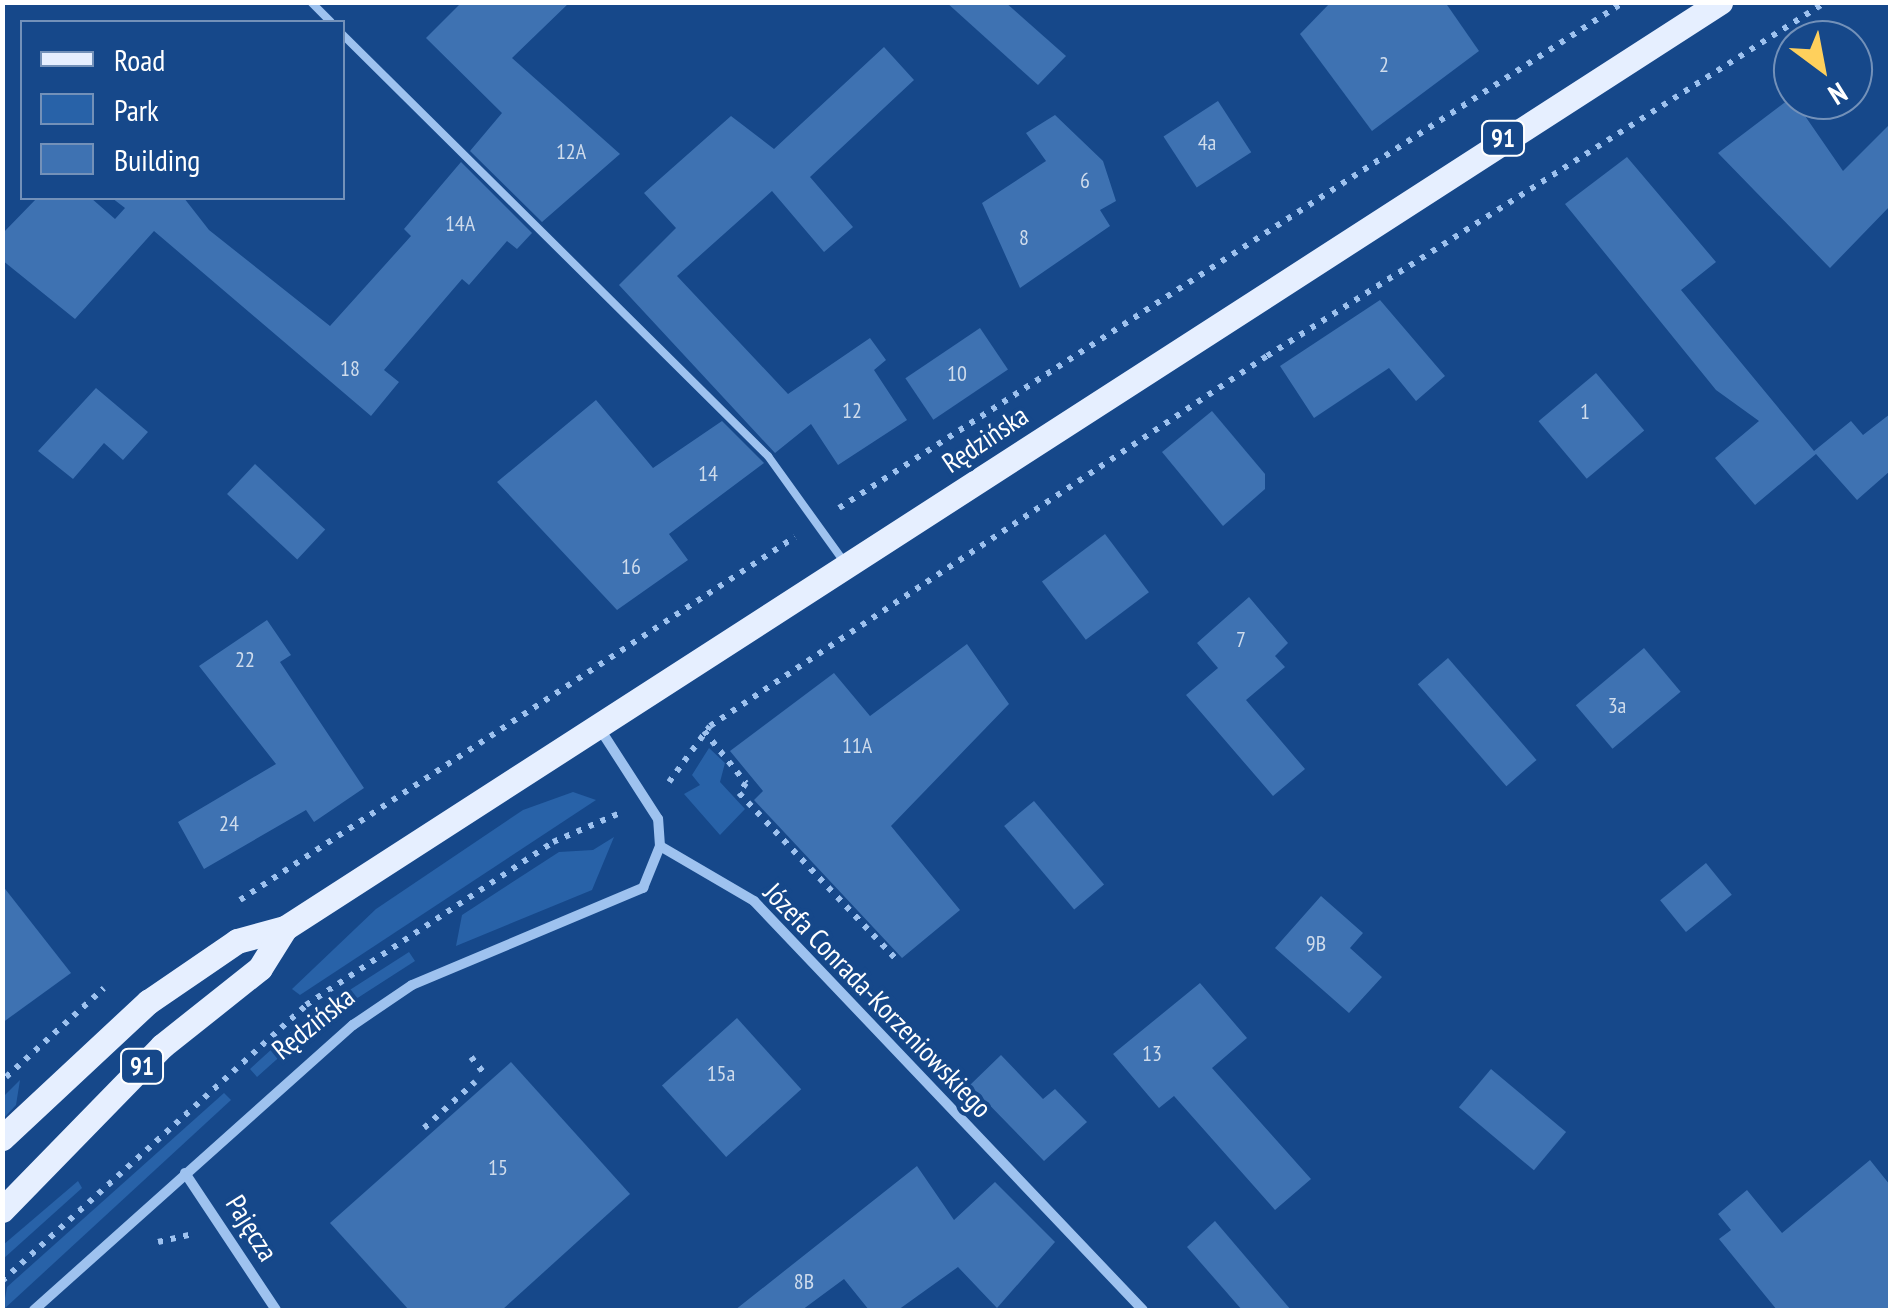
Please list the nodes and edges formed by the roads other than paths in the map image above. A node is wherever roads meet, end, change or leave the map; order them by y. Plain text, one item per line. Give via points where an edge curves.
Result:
1 (311, 2) edge
2 (1720, 2) edge
3 (329, 20) edge
4 (345, 37) edge
5 (848, 566) junction
6 (596, 724) junction
7 (660, 846) junction
8 (285, 928) junction
9 (2, 1138) edge
10 (185, 1173) junction
11 (2, 1210) edge
12 (34, 1310) edge
13 (276, 1310) edge
14 (1143, 1310) edge

1 - 3 lane
2 - 5 main road, Rędzińska / 91 via 1287,274
4 - 5 lane via 768,456
5 - 6 main road, Rędzińska / 91
6 - 7 street via 658,820
6 - 8 main road, Rędzińska / 91
7 - 10 street, Rędzińska via 643,888 620,903 412,985 352,1026
7 - 14 street, Józefa Conrada-Korzeniowskiego via 754,900
8 - 9 main road, Rędzińska / 91 via 237,941 148,1002
8 - 11 main road, Rędzińska / 91 via 260,968 162,1046
10 - 12 street, Rędzińska
10 - 13 street, Pajęcza

